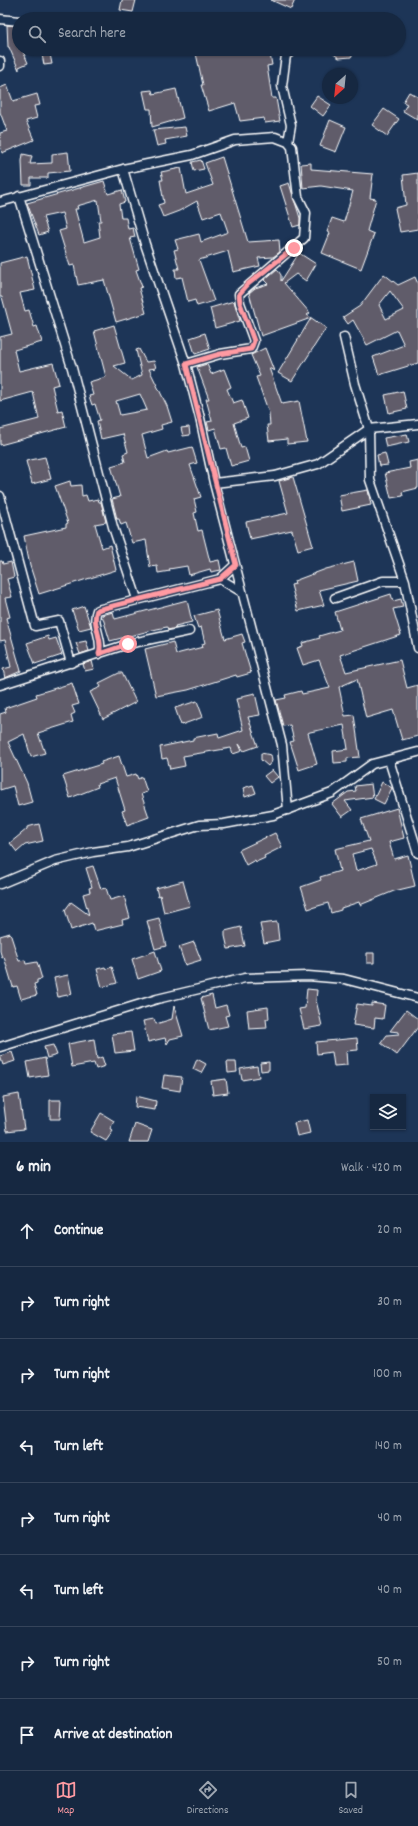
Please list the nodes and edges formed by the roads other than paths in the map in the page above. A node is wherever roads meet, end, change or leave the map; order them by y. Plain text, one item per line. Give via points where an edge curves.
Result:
1 (0, 19) edge
2 (12, 20) edge
3 (286, 56) edge
4 (0, 61) edge
5 (0, 66) edge
6 (291, 125) junction
7 (275, 137) junction
8 (288, 142) junction
9 (123, 169) junction
10 (19, 196) junction
11 (0, 202) edge
12 (344, 337) dead end
13 (186, 364) junction
14 (418, 424) edge
15 (369, 429) junction
16 (214, 483) junction
17 (0, 496) edge
18 (236, 565) junction
19 (220, 579) junction
20 (405, 581) junction
21 (242, 592) junction
22 (335, 598) dead end
23 (137, 599) junction
24 (189, 631) dead end
25 (418, 648) edge
26 (99, 654) junction
27 (71, 663) junction
28 (0, 685) edge
29 (418, 752) edge
30 (389, 760) junction
31 (288, 810) junction
32 (418, 853) edge
33 (0, 884) edge
34 (418, 998) edge
35 (0, 1047) edge

1 - 2 street
3 - 6 street via 282,86
4 - 5 street
6 - 7 street
6 - 8 street
7 - 8 street
7 - 9 street via 235,140 192,155
8 - 13 street via 292,147 298,197 306,213 304,238 239,294 254,341 251,349 220,354
9 - 10 street
9 - 13 street
10 - 11 street
10 - 23 street via 70,361 113,527
12 - 15 street
13 - 16 street
14 - 15 street
15 - 16 street via 318,464 275,476
15 - 20 street via 370,480
16 - 18 street
17 - 27 street via 35,626 59,621
18 - 19 street
18 - 21 street
19 - 21 street
19 - 23 street
20 - 22 street via 384,581
20 - 25 street
21 - 31 street via 282,745
23 - 26 street via 97,610 94,617 102,646
24 - 26 street via 128,644
26 - 27 street
27 - 28 street
29 - 30 street
30 - 31 street via 372,764 332,793
30 - 32 street
31 - 33 street via 224,824 199,825 128,847 55,861
34 - 35 street via 344,979 308,976 246,978 156,999

